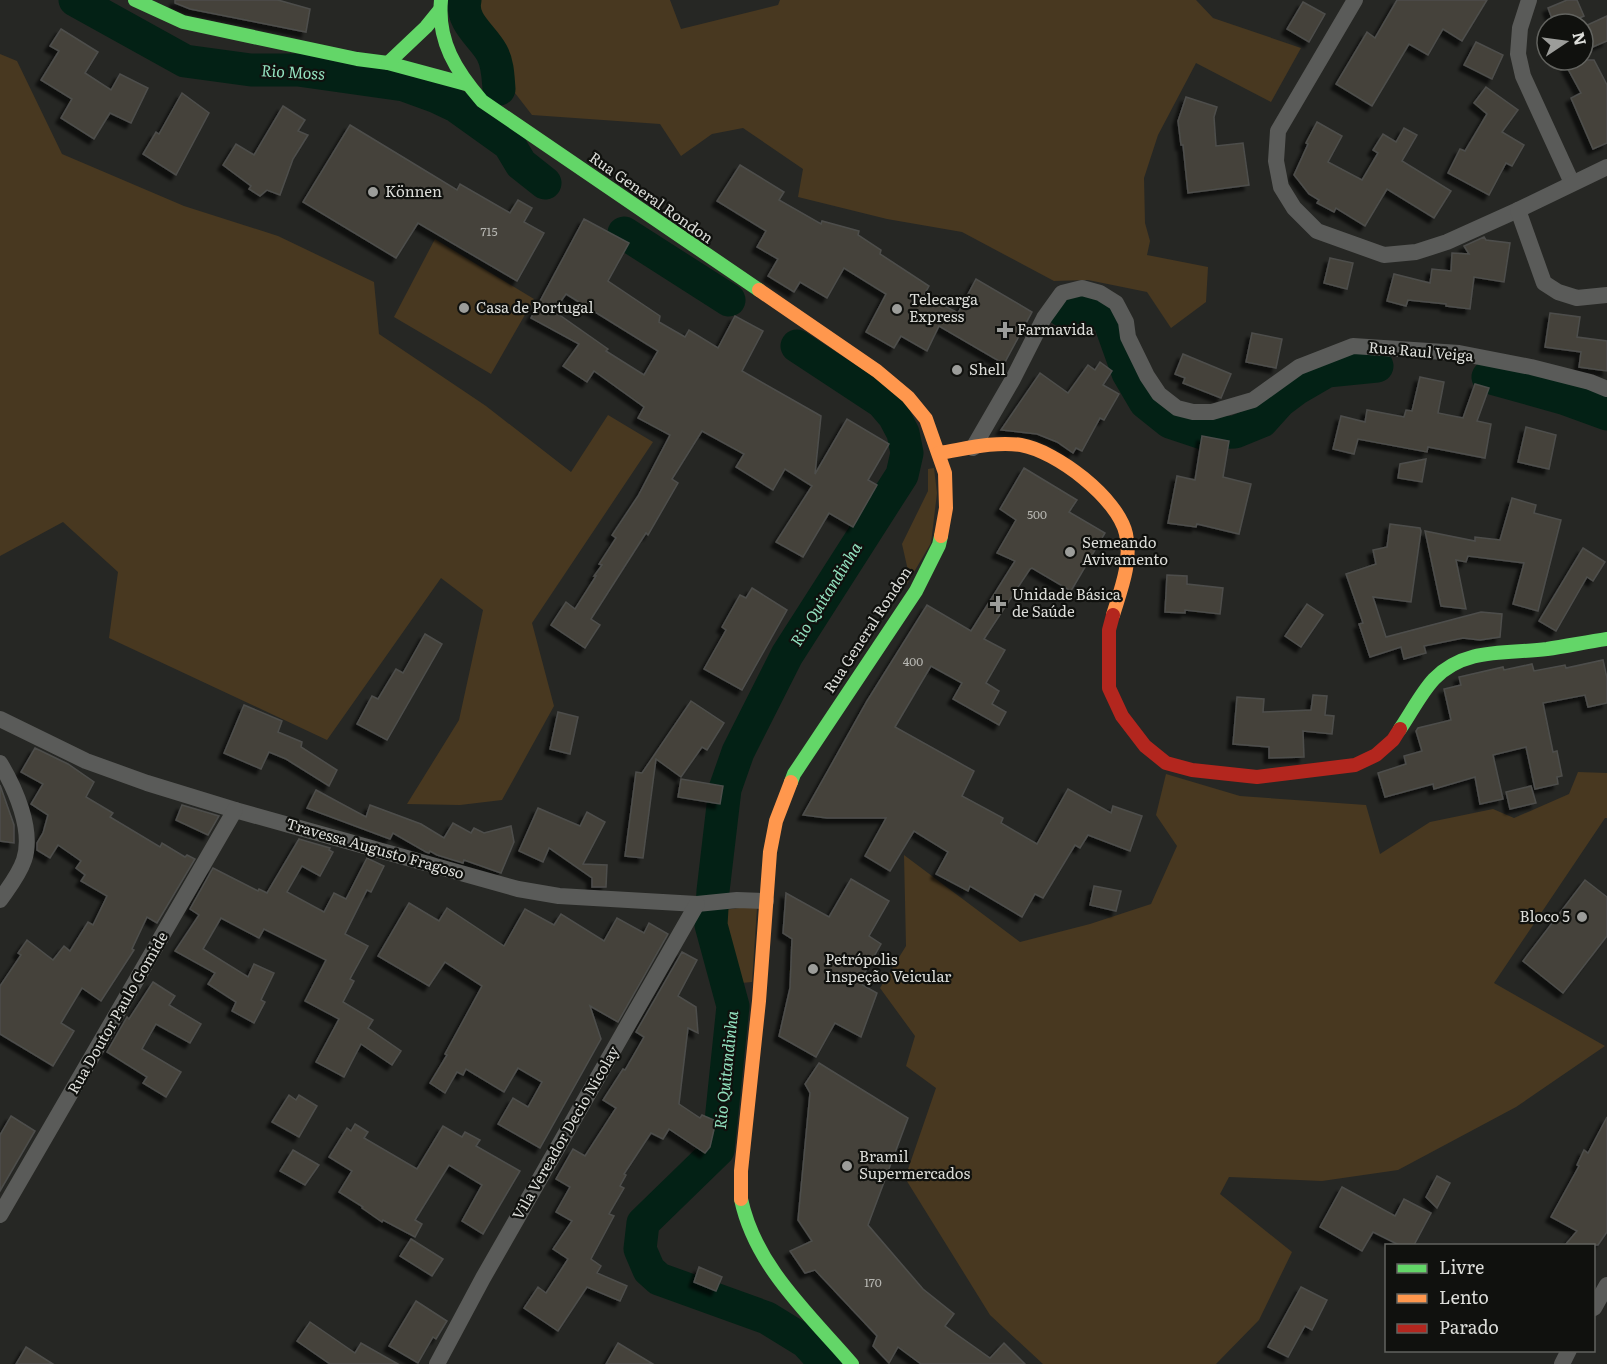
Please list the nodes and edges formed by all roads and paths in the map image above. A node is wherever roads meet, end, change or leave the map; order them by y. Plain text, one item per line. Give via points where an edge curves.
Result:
1 (135, 0) edge
2 (1355, 0) edge
3 (1529, 0) edge
4 (440, 6) edge
5 (388, 63) junction
6 (466, 84) junction
7 (1607, 167) edge
8 (1572, 183) junction
9 (1518, 210) junction
10 (1607, 295) edge
11 (1607, 389) edge
12 (973, 448) junction
13 (939, 453) junction
14 (1607, 639) edge
15 (0, 719) edge
16 (0, 763) edge
17 (235, 810) junction
18 (0, 900) edge
19 (766, 901) junction
20 (697, 904) junction
21 (0, 1215) edge
22 (1607, 1285) edge
23 (1595, 1305) edge
24 (437, 1364) edge
25 (852, 1364) edge

1 - 5 main road via 183,22
2 - 9 street via 1278,131 1276,161 1281,187 1294,208 1317,231 1384,255 1416,252 1447,242
3 - 8 street via 1520,28 1518,54 1523,76
4 - 5 main road via 426,27
4 - 6 main road, Rua General Rondon via 451,63
5 - 6 main road
6 - 13 main road, Rua General Rondon via 482,101 877,371 926,418
7 - 8 street
8 - 9 street
9 - 10 street via 1544,283 1577,298
11 - 12 street, Rua Raul Veiga via 1531,367 1459,354 1353,346 1299,367 1253,400 1212,412 1193,412 1177,408 1159,394 1128,337 1126,322 1116,303 1082,288 1062,293 1044,318
12 - 13 main road
12 - 14 main road via 1022,445 1049,454 1106,500 1119,518 1126,533 1128,554 1109,630 1109,688 1122,716 1145,746 1166,763 1257,777 1355,765 1376,755 1393,740 1433,680 1448,667 1470,656
13 - 19 main road, Rua General Rondon via 945,473 946,508 939,544 916,591 794,774 776,821
15 - 17 street, Travessa Augusto Fragoso via 86,761
16 - 18 street via 22,811 26,833 25,857
17 - 20 street, Travessa Augusto Fragoso via 518,889 559,896
17 - 21 street, Rua Doutor Paulo Gomide
19 - 20 street, Travessa Augusto Fragoso
19 - 25 main road, Rua General Rondon via 741,1200 755,1244 772,1272
20 - 24 street, Vila Vereador Decio Nicolay
22 - 23 street

